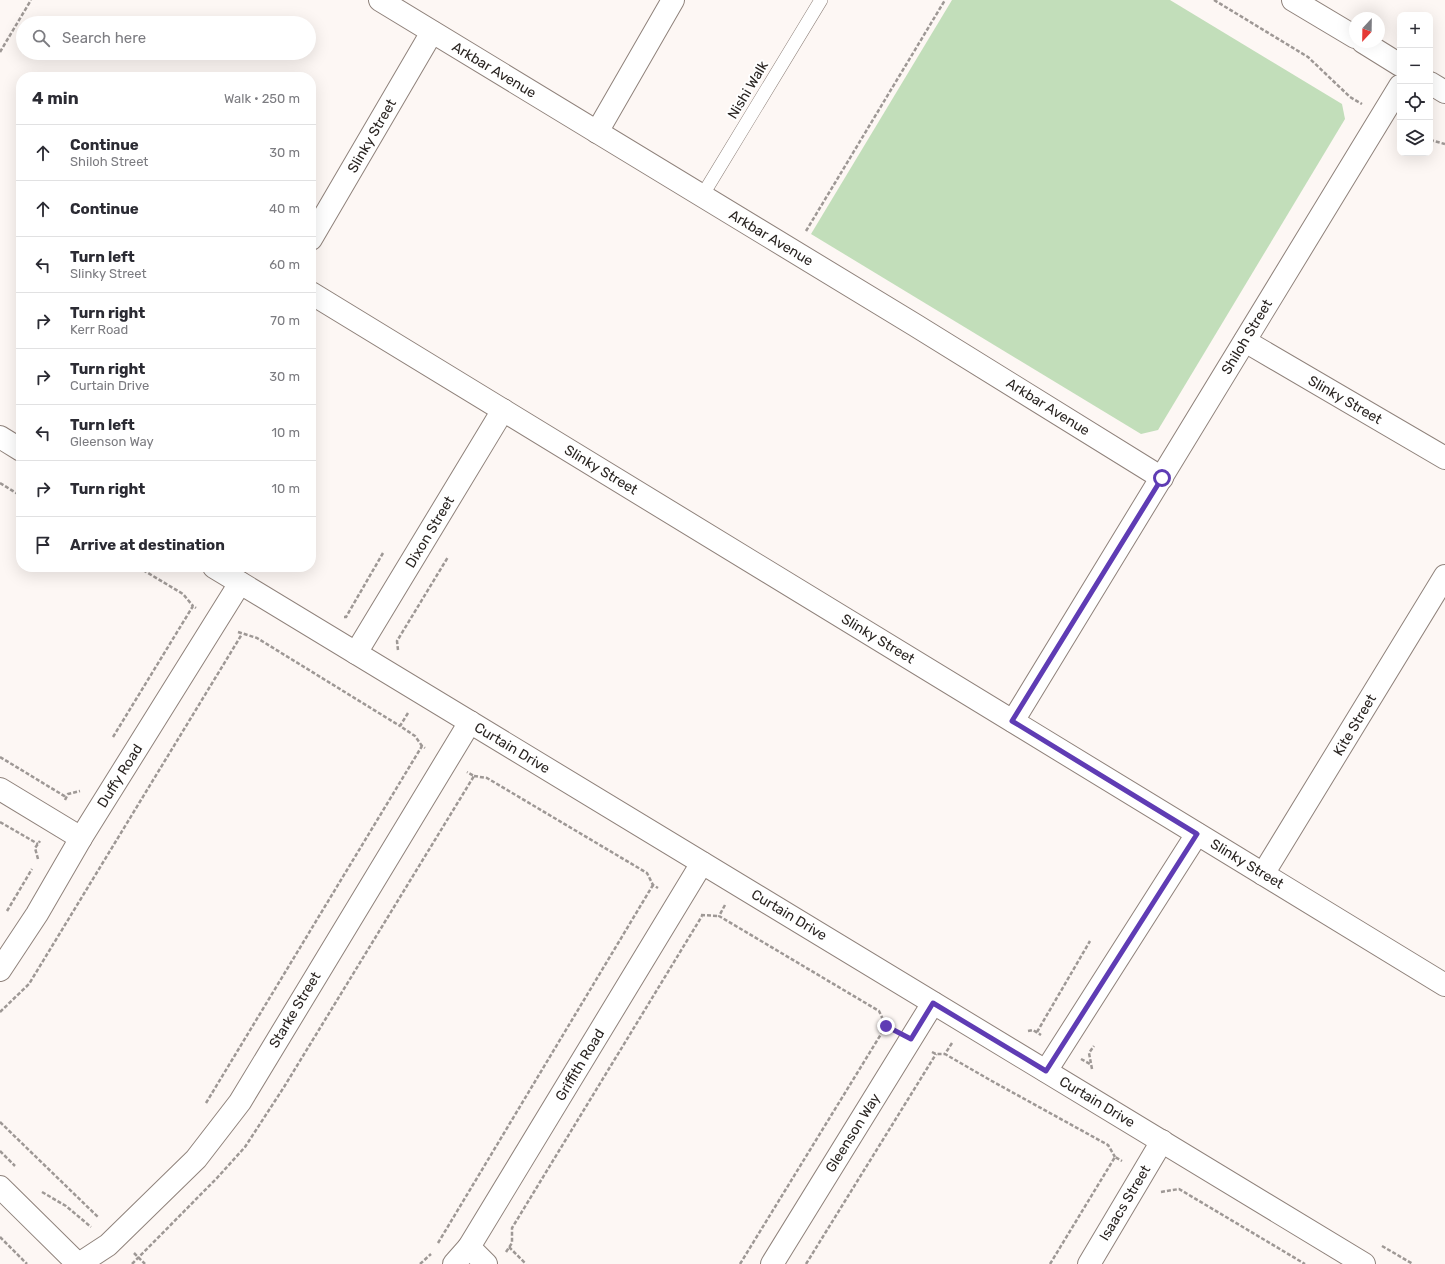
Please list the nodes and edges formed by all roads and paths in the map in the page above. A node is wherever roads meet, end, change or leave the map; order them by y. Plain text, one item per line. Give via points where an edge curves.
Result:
1 (31, 0) edge
2 (380, 0) edge
3 (821, 0) edge
4 (945, 0) edge
5 (1214, 0) edge
6 (1293, 0) edge
7 (673, 2) edge
8 (21, 16) edge
9 (16, 25) edge
10 (432, 32) junction
11 (1349, 34) edge
12 (1372, 48) edge
13 (0, 52) edge
14 (1397, 63) edge
15 (1432, 84) edge
16 (1397, 91) edge
17 (1445, 92) edge
18 (1382, 116) junction
19 (597, 132) junction
20 (1433, 141) edge
21 (1445, 144) edge
22 (702, 196) junction
23 (316, 231) edge
24 (794, 251) junction
25 (316, 296) edge
26 (1245, 341) junction
27 (503, 410) junction
28 (0, 437) edge
29 (16, 447) edge
30 (1445, 458) edge
31 (1162, 478) junction
32 (0, 483) edge
33 (16, 493) edge
34 (383, 553) dead end
35 (448, 557) dead end
36 (146, 572) edge
37 (222, 572) edge
38 (1445, 576) edge
39 (240, 583) junction
40 (193, 606) dead end
41 (340, 617) dead end
42 (356, 653) junction
43 (399, 654) dead end
44 (420, 692) junction
45 (1012, 721) junction
46 (470, 722) junction
47 (400, 726) junction
48 (422, 746) dead end
49 (0, 757) edge
50 (474, 776) dead end
51 (0, 789) edge
52 (66, 797) dead end
53 (0, 822) edge
54 (1197, 834) junction
55 (81, 838) junction
56 (38, 844) dead end
57 (702, 863) junction
58 (1263, 874) junction
59 (738, 884) junction
60 (653, 885) junction
61 (679, 902) junction
62 (702, 916) junction
63 (719, 916) junction
64 (1090, 941) dead end
65 (0, 970) edge
66 (1445, 985) edge
67 (933, 1003) junction
68 (0, 1012) edge
69 (886, 1026) junction
70 (1037, 1032) dead end
71 (911, 1039) junction
72 (1097, 1040) dead end
73 (936, 1054) junction
74 (945, 1054) dead end
75 (1046, 1071) junction
76 (1093, 1073) dead end
77 (990, 1080) dead end
78 (0, 1122) edge
79 (1162, 1141) junction
80 (0, 1151) edge
81 (1115, 1156) dead end
82 (16, 1167) dead end
83 (0, 1187) edge
84 (37, 1187) dead end
85 (1158, 1198) dead end
86 (0, 1237) edge
87 (113, 1241) junction
88 (1382, 1246) dead end
89 (435, 1247) dead end
90 (469, 1247) junction
91 (509, 1247) junction
92 (431, 1253) dead end
93 (506, 1253) dead end
94 (27, 1264) edge
95 (78, 1264) edge
96 (145, 1264) edge
97 (420, 1264) edge
98 (454, 1264) edge
99 (486, 1264) edge
100 (526, 1264) edge
101 (740, 1264) edge
102 (772, 1264) edge
103 (806, 1264) edge
104 (1088, 1264) edge
105 (1305, 1264) edge
106 (1364, 1264) edge
107 (1413, 1264) edge

1 - 8 path
2 - 10 street, Arkbar Avenue
3 - 22 lane, Nishi Walk
4 - 24 path
5 - 18 path via 1308,57 1350,97
6 - 11 street
7 - 19 street
9 - 13 path
10 - 19 street, Arkbar Avenue
10 - 23 street, Slinky Street
12 - 14 street
15 - 17 street
16 - 18 street, Shiloh Street
18 - 26 street, Shiloh Street
19 - 22 street, Arkbar Avenue
20 - 21 path
22 - 24 street, Arkbar Avenue
24 - 31 street, Arkbar Avenue
25 - 27 street, Slinky Street
26 - 30 street, Slinky Street
26 - 31 street, Shiloh Street
27 - 42 street, Dixon Street
27 - 45 street, Slinky Street
28 - 29 street
31 - 45 street, Shiloh Street
32 - 33 path
34 - 41 path via 346,617
35 - 43 path via 397,641
36 - 40 path via 183,594
37 - 39 street, Curtain Drive
38 - 58 street, Kite Street
39 - 42 street, Curtain Drive
39 - 55 street, Duffy Road
42 - 44 street, Curtain Drive
44 - 46 street, Curtain Drive
44 - 47 path
45 - 54 street, Slinky Street
46 - 57 street, Curtain Drive
46 - 87 street, Starke Street via 240,1102 196,1159
47 - 48 path via 416,736
47 - 68 path via 257,638 242,634 29,984
49 - 52 path
50 - 60 path via 487,778 647,873
51 - 55 street
53 - 56 path
54 - 58 street, Slinky Street
54 - 75 street
55 - 65 street, Duffy Road via 37,914
57 - 59 street, Curtain Drive
57 - 61 street, Griffith Road
58 - 66 street, Slinky Street
59 - 63 path
59 - 67 street, Curtain Drive
60 - 61 path
60 - 89 path
61 - 62 path
61 - 90 street, Griffith Road
62 - 63 path
62 - 91 path via 512,1228 512,1243
63 - 69 path via 879,1011
64 - 70 path
67 - 71 street, Gleenson Way
67 - 75 street, Curtain Drive
69 - 71 path
69 - 101 path
71 - 73 path
71 - 102 street, Gleenson Way
72 - 76 path via 1089,1053
73 - 74 path
73 - 103 path
75 - 79 street, Curtain Drive
77 - 81 path via 1108,1145
78 - 87 path
79 - 104 street, Isaacs Street
79 - 106 street, Curtain Drive
80 - 82 path
83 - 95 street
84 - 87 path
85 - 105 path via 1162,1191 1179,1189
86 - 94 path
87 - 95 street, Starke Street
87 - 96 path
88 - 107 path
90 - 98 street, Griffith Road
90 - 99 street
91 - 93 path
91 - 100 path
92 - 97 path

